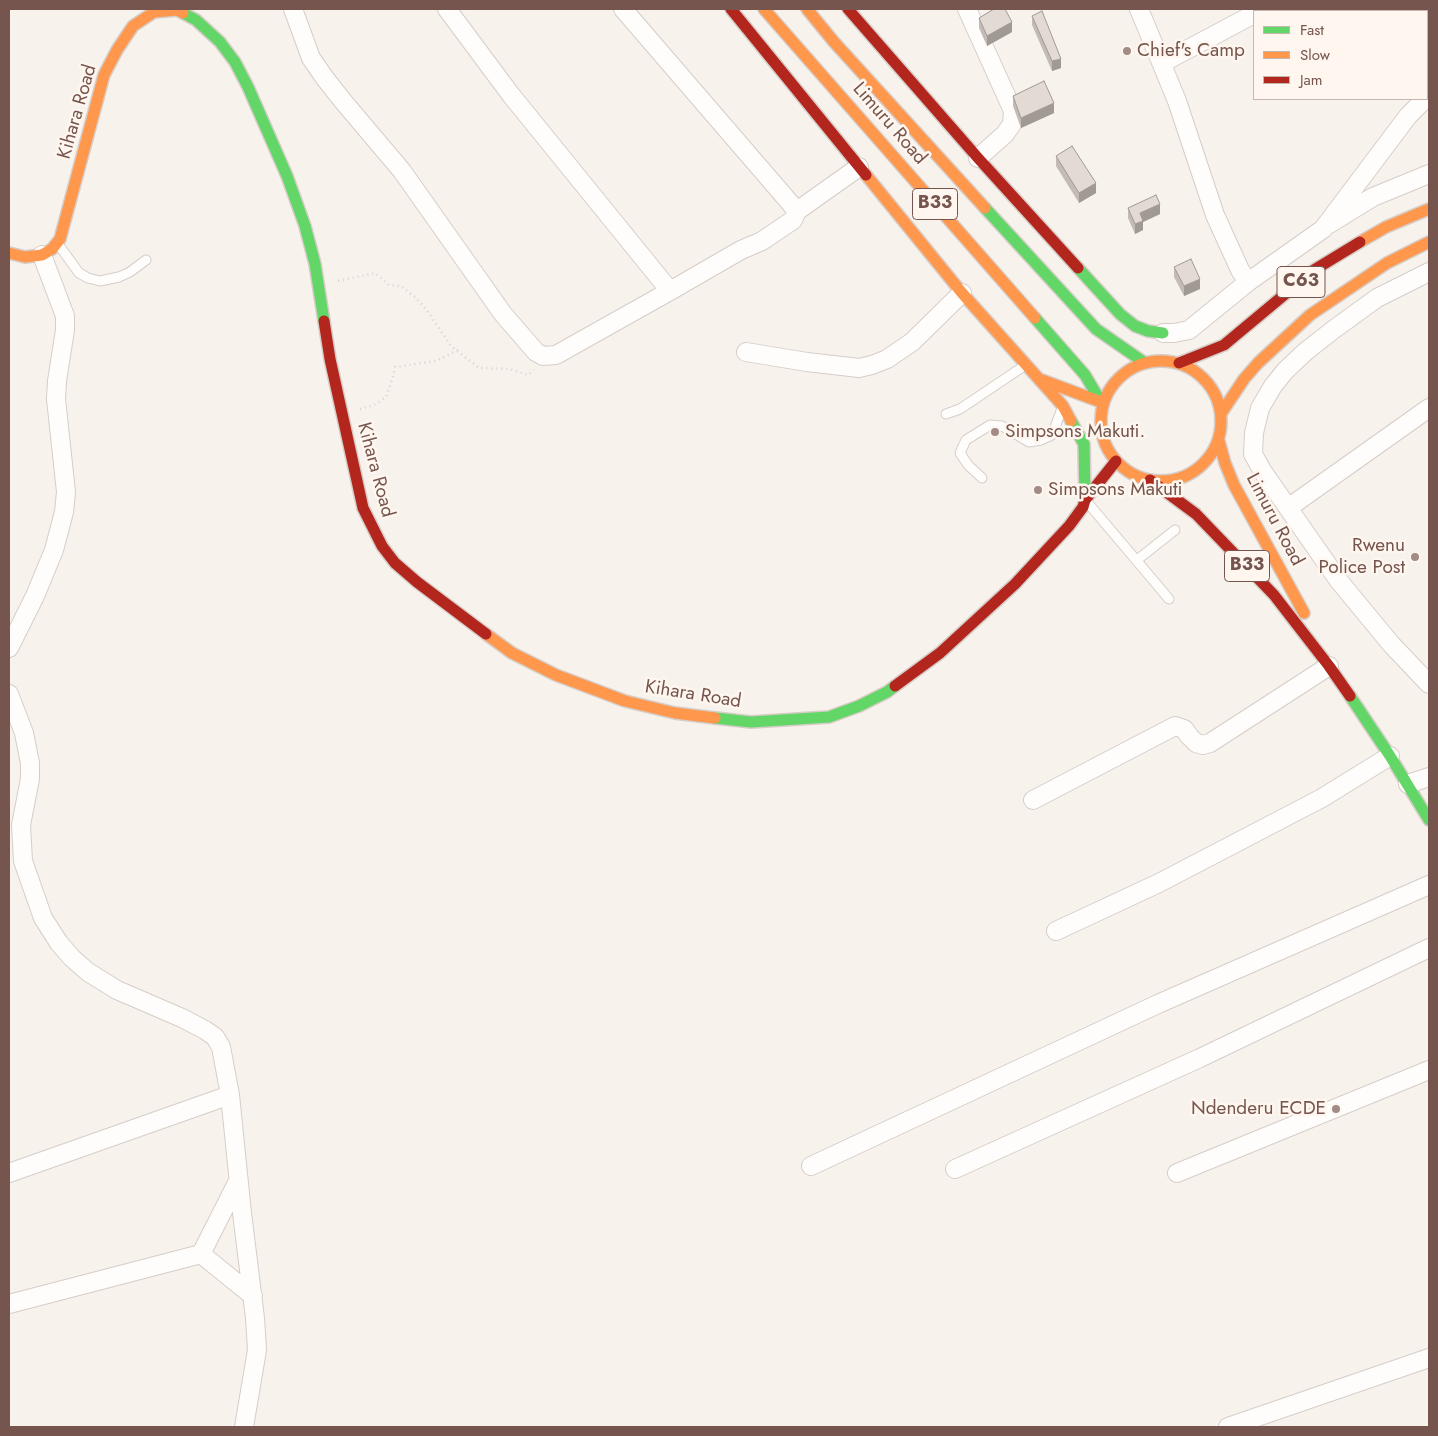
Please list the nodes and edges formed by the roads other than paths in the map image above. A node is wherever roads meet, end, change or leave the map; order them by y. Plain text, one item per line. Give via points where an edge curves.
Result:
1 (293, 9) edge
2 (447, 9) edge
3 (623, 9) edge
4 (731, 9) edge
5 (764, 9) edge
6 (807, 9) edge
7 (848, 9) edge
8 (967, 9) edge
9 (1139, 9) edge
10 (187, 11) edge
11 (1253, 15) edge
12 (1162, 63) junction
13 (1424, 100) edge
14 (978, 158) junction
15 (859, 167) junction
16 (1429, 174) edge
17 (1429, 209) edge
18 (796, 211) junction
19 (1323, 229) junction
20 (1429, 242) edge
21 (57, 243) junction
22 (9, 253) edge
23 (42, 255) junction
24 (146, 260) dead end
25 (1429, 272) edge
26 (1248, 282) junction
27 (670, 291) junction
28 (962, 293) junction
29 (1162, 333) joint
30 (746, 352) dead end
31 (1145, 363) junction
32 (1179, 363) junction
33 (1027, 364) junction
34 (1039, 379) junction
35 (1101, 402) junction
36 (1063, 406) junction
37 (1429, 408) edge
38 (1222, 412) junction
39 (946, 414) dead end
40 (1220, 441) junction
41 (1116, 461) junction
42 (982, 478) dead end
43 (1150, 480) junction
44 (1085, 500) junction
45 (1288, 508) junction
46 (1176, 530) dead end
47 (1137, 560) junction
48 (1169, 599) dead end
49 (9, 648) edge
50 (1329, 666) junction
51 (1429, 684) edge
52 (9, 694) edge
53 (1390, 756) junction
54 (1429, 777) edge
55 (1408, 784) junction
56 (1033, 800) dead end
57 (1429, 820) edge
58 (1429, 885) edge
59 (1056, 931) dead end
60 (1429, 948) edge
61 (1429, 1070) edge
62 (230, 1095) junction
63 (811, 1166) dead end
64 (954, 1169) dead end
65 (9, 1173) edge
66 (1177, 1173) dead end
67 (238, 1181) junction
68 (201, 1254) junction
69 (253, 1296) junction
70 (9, 1304) edge
71 (1429, 1358) edge
72 (244, 1427) edge
73 (1228, 1427) edge

1 - 27 street via 311,58 324,77 402,171 503,314 536,352 543,356 556,355
2 - 27 street via 511,95
3 - 18 street
4 - 15 main road
5 - 35 main road, Limuru Road / B33 via 1085,375
6 - 31 main road, Limuru Road / B33 via 1078,311
7 - 14 main road
8 - 14 street via 1013,111 1012,124 1005,134
9 - 12 street
10 - 21 main road, Kihara Road via 154,12 133,26 117,50 104,75
10 - 44 main road, Kihara Road via 220,42 235,62 287,176 305,226 363,508 375,535 396,563 512,653 556,675 625,701 675,713 751,722 829,717 887,692 940,653 1015,584 1069,526
11 - 12 street
12 - 26 street via 1214,215
13 - 19 street via 1408,116
14 - 29 main road via 1120,314 1135,326
15 - 18 street
15 - 28 main road
16 - 19 street via 1373,198
17 - 32 main road, C63 via 1386,227 1314,270 1224,345
18 - 27 street via 793,220 762,241
19 - 26 street
20 - 38 main road, C63 via 1387,263 1310,315 1258,363
21 - 23 main road
21 - 24 lane via 79,273 100,281 130,272
22 - 23 main road via 25,257
23 - 49 street via 65,316 56,398 66,492 54,550
25 - 45 street via 1377,298 1333,330 1305,352 1273,386 1260,408 1253,454
26 - 29 street via 1190,330
28 - 30 street via 912,342 872,365 859,368
28 - 33 main road
31 - 32 main road
31 - 35 main road via 1117,378
32 - 38 main road via 1198,373 1216,395
33 - 34 main road
33 - 39 lane via 960,409
34 - 35 main road
34 - 36 main road
35 - 41 main road via 1102,435 1106,449
36 - 42 lane via 1052,435 1041,440 1029,442 1002,426 990,425 966,440 960,453 968,466
36 - 44 main road via 1084,444
37 - 45 street
38 - 40 main road
40 - 43 main road via 1207,460 1189,475
40 - 50 main road, Limuru Road / B33 via 1234,485 1302,608
41 - 43 main road via 1132,473
41 - 44 main road, Kihara Road
43 - 50 main road, Limuru Road / B33 via 1196,514 1274,595
44 - 47 lane
45 - 51 street via 1338,581
46 - 47 lane
47 - 48 lane
50 - 53 main road, Limuru Road / B33
50 - 56 street via 1204,745 1196,743 1184,729 1175,726
52 - 62 street via 24,733 30,763 21,825 23,861 43,918 59,943 88,972 117,990 182,1018 215,1037 222,1047
53 - 55 main road, Limuru Road / B33
53 - 59 street via 1314,802 1159,883
54 - 55 street
55 - 57 main road, Limuru Road / B33
58 - 63 street via 1158,1004
60 - 64 street via 1200,1058
61 - 66 street
62 - 65 street
62 - 67 street
67 - 68 street
67 - 69 street
68 - 69 street
68 - 70 street
69 - 72 street via 257,1350
71 - 73 street

